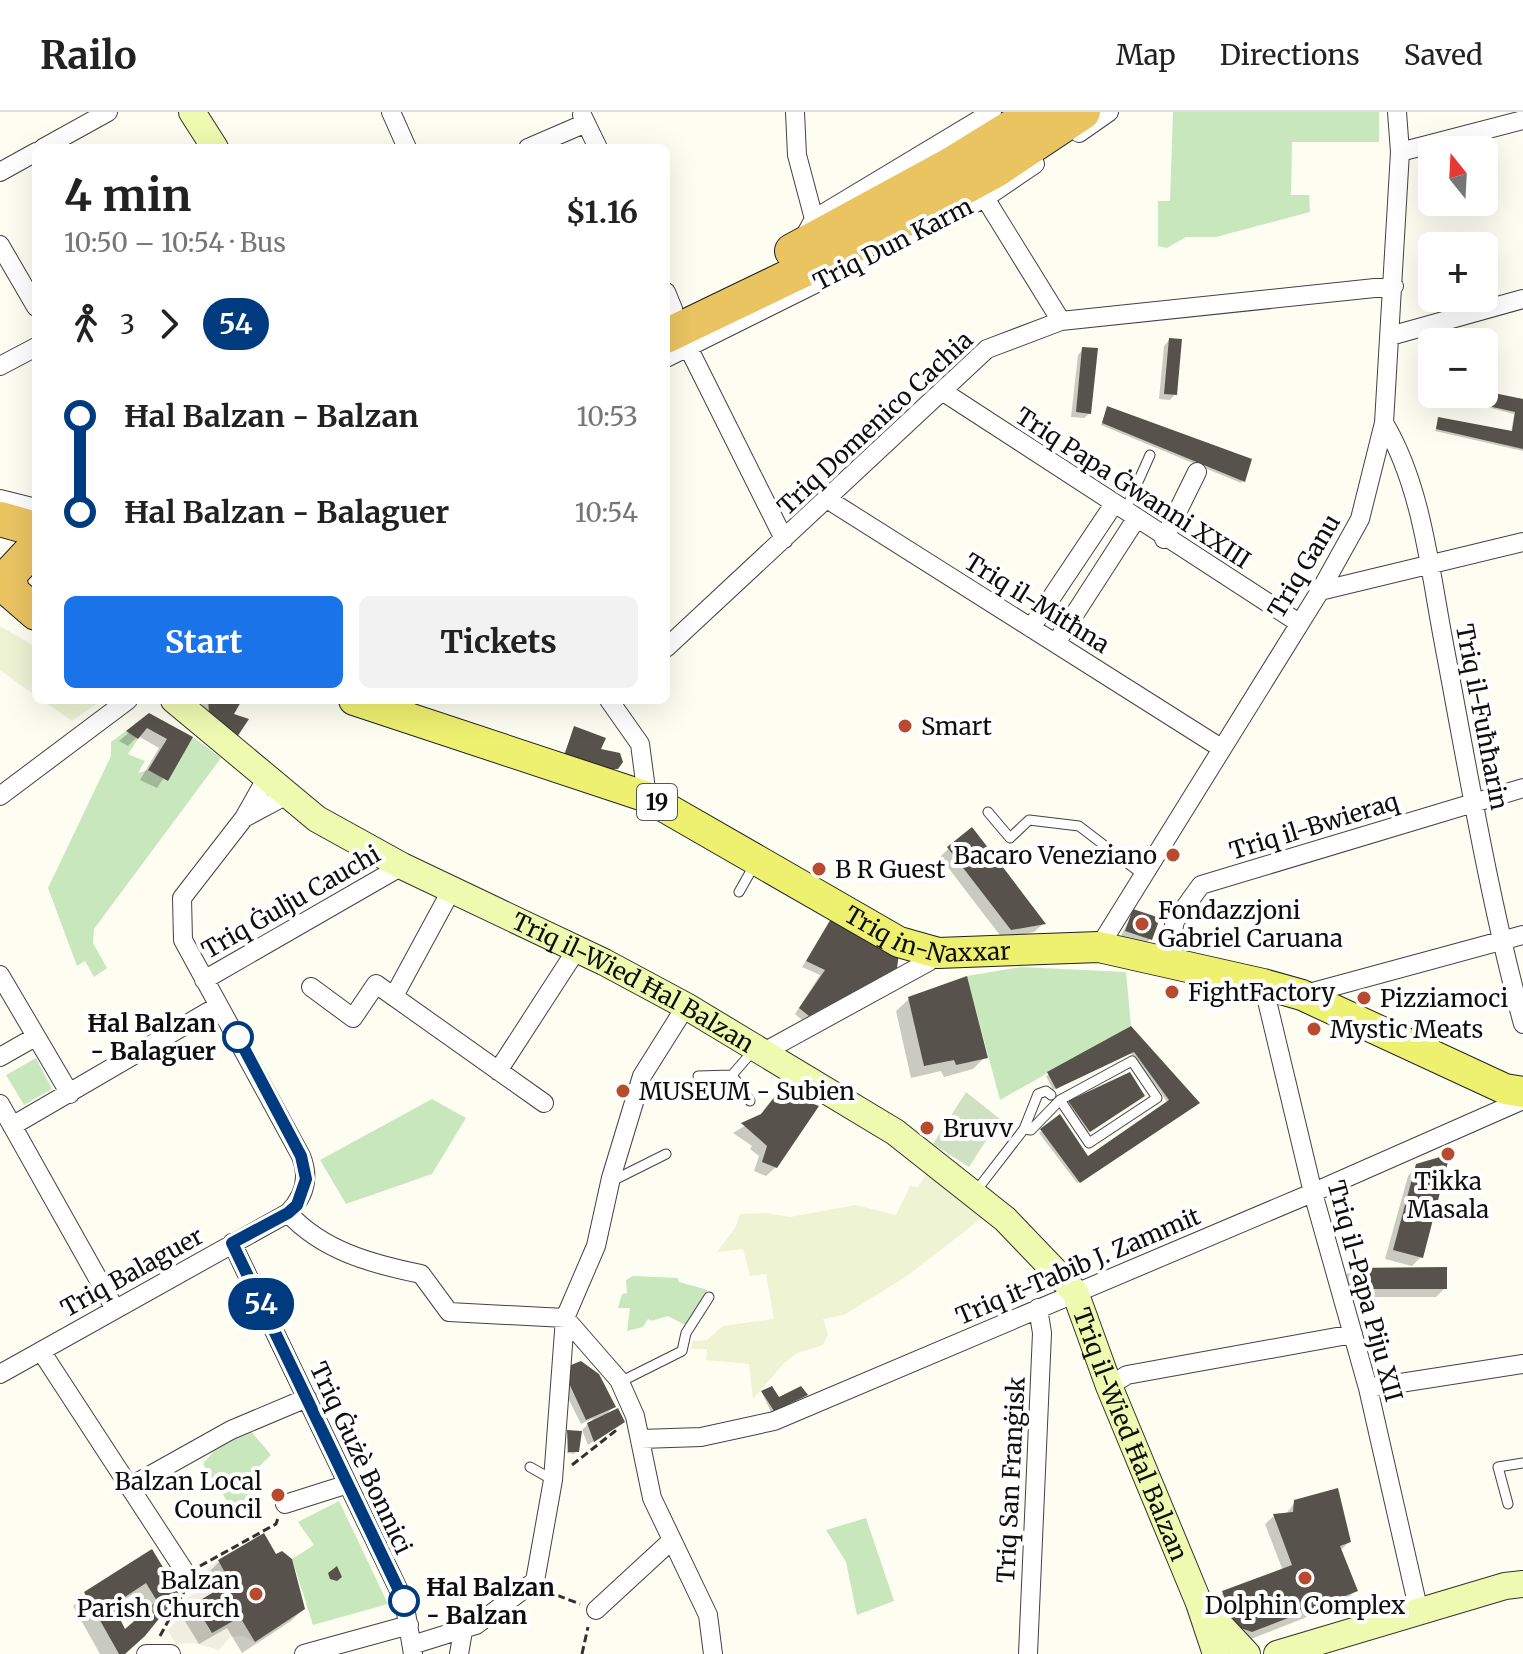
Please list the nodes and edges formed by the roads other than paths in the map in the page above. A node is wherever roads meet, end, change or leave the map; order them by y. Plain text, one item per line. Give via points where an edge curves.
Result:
1 (108, 112) edge
2 (192, 112) edge
3 (391, 112) edge
4 (795, 112) edge
5 (992, 112) edge
6 (1036, 112) edge
7 (1083, 112) edge
8 (1109, 112) edge
9 (1397, 112) edge
10 (583, 117) edge
11 (1523, 120) edge
12 (50, 144) edge
13 (212, 144) edge
14 (405, 144) edge
15 (535, 144) edge
16 (596, 144) edge
17 (1400, 152) junction
18 (32, 154) edge
19 (0, 172) edge
20 (985, 198) junction
21 (807, 233) junction
22 (0, 245) edge
23 (1394, 286) junction
24 (1523, 299) edge
25 (32, 300) edge
26 (1061, 321) junction
27 (672, 326) edge
28 (1390, 336) junction
29 (32, 349) edge
30 (0, 366) edge
31 (942, 391) junction
32 (1384, 423) junction
33 (1150, 455) dead end
34 (1197, 472) dead end
35 (0, 499) edge
36 (827, 499) junction
37 (32, 507) edge
38 (0, 509) edge
39 (1125, 512) junction
40 (32, 517) edge
41 (0, 519) edge
42 (32, 528) edge
43 (784, 539) junction
44 (1164, 539) junction
45 (1523, 542) edge
46 (1429, 566) junction
47 (1320, 591) junction
48 (1299, 623) junction
49 (1031, 628) junction
50 (1056, 643) junction
51 (670, 644) edge
52 (123, 704) edge
53 (185, 704) edge
54 (366, 704) edge
55 (612, 704) edge
56 (1221, 748) junction
57 (267, 777) junction
58 (1523, 788) edge
59 (287, 795) junction
60 (0, 796) edge
61 (647, 797) junction
62 (1474, 803) junction
63 (988, 812) dead end
64 (244, 818) junction
65 (757, 859) junction
66 (402, 866) junction
67 (1143, 875) junction
68 (452, 889) junction
69 (739, 892) dead end
70 (1523, 935) edge
71 (1500, 941) junction
72 (1099, 947) junction
73 (577, 949) junction
74 (938, 953) junction
75 (1166, 962) junction
76 (0, 975) edge
77 (204, 980) junction
78 (1263, 984) junction
79 (311, 987) dead end
80 (1302, 995) junction
81 (394, 996) junction
82 (218, 1006) junction
83 (686, 1006) junction
84 (1523, 1024) edge
85 (35, 1037) junction
86 (759, 1051) junction
87 (0, 1057) edge
88 (498, 1071) junction
89 (732, 1075) junction
90 (698, 1076) dead end
91 (1523, 1092) edge
92 (70, 1094) junction
93 (1055, 1098) junction
94 (1523, 1100) edge
95 (750, 1101) dead end
96 (544, 1103) dead end
97 (0, 1104) edge
98 (12, 1126) junction
99 (1024, 1129) junction
100 (666, 1154) dead end
101 (610, 1181) junction
102 (1313, 1193) junction
103 (974, 1194) junction
104 (288, 1213) junction
105 (232, 1243) junction
106 (1075, 1292) junction
107 (709, 1297) dead end
108 (1038, 1308) junction
109 (115, 1309) junction
110 (565, 1318) junction
111 (1353, 1334) junction
112 (41, 1351) junction
113 (1523, 1364) edge
114 (0, 1374) edge
115 (620, 1382) junction
116 (1109, 1386) junction
117 (1368, 1388) junction
118 (307, 1398) junction
119 (641, 1439) junction
120 (1523, 1463) edge
121 (530, 1467) dead end
122 (553, 1480) junction
123 (345, 1485) junction
124 (129, 1487) junction
125 (285, 1504) road end
126 (1508, 1504) dead end
127 (672, 1540) junction
128 (187, 1575) road end
129 (1523, 1584) edge
130 (1199, 1603) junction
131 (596, 1610) road end
132 (1419, 1612) junction
133 (409, 1625) junction
134 (463, 1631) junction
135 (413, 1649) edge
136 (148, 1653) edge
137 (171, 1654) edge
138 (304, 1654) edge
139 (459, 1654) edge
140 (713, 1654) edge
141 (1028, 1654) edge
142 (1216, 1654) edge
143 (1247, 1654) edge
144 (1277, 1654) edge

1 - 12 street
2 - 13 main road
3 - 14 street
4 - 21 street
5 - 21 street, Triq Dun Karm
6 - 21 highway, Triq Dun Karm via 950,165
7 - 27 highway, Triq Dun Karm via 996,170 882,232
8 - 20 street, Triq Dun Karm
9 - 17 street, Triq Ganu
10 - 15 street
10 - 16 street
11 - 17 street
17 - 23 street, Triq Ganu
18 - 19 street
20 - 26 street
20 - 27 street, Triq Dun Karm
21 - 27 highway, Triq Dun Karm
22 - 25 street
23 - 26 street, Triq Domenico Cachia
23 - 28 street, Triq Ganu
24 - 28 street
26 - 31 street, Triq Domenico Cachia via 987,349
27 - 43 street
28 - 32 street, Triq Ganu
29 - 30 street
31 - 36 street, Triq Domenico Cachia
31 - 39 street, Triq Papa Ġwanni XXIII
32 - 46 street, Triq il-Fuħħarin via 1401,452
32 - 47 street, Triq Ganu via 1360,519
33 - 39 lane
34 - 44 street
35 - 37 street
36 - 43 street, Triq Domenico Cachia
36 - 49 street, Triq il-Mitħna
38 - 40 highway
39 - 44 street, Triq Papa Ġwanni XXIII
39 - 49 street
39 - 50 street
41 - 42 highway
43 - 51 street, Triq Domenico Cachia
44 - 48 street, Triq Papa Ġwanni XXIII
45 - 46 street
46 - 47 street
46 - 62 street, Triq il-Fuħħarin
47 - 48 street, Triq Ganu
48 - 56 street, Triq Ganu
49 - 50 street, Triq il-Mitħna
50 - 56 street, Triq il-Mitħna
52 - 60 street
53 - 57 main road, Triq il-Wied Ħal Balzan
54 - 61 main road, Triq in-Naxxar / 19
55 - 61 street via 640,744
56 - 67 street, Triq Ganu
57 - 59 main road, Triq il-Wied Ħal Balzan
57 - 64 street
58 - 62 street, Triq il-Bwieraq
59 - 64 street
59 - 66 main road, Triq il-Wied Ħal Balzan via 317,819
61 - 65 main road, Triq in-Naxxar / 19
62 - 71 street, Triq il-Fuħħarin
62 - 75 street, Triq il-Bwieraq via 1201,885 1175,921
63 - 67 lane via 1010,838 1029,820 1079,826
64 - 77 street via 182,898 183,940
65 - 69 lane
65 - 74 main road, Triq in-Naxxar / 19 via 899,942
66 - 68 main road, Triq il-Wied Ħal Balzan
66 - 77 street, Triq Ġulju Cauchi
67 - 72 street, Triq Ganu
68 - 73 main road, Triq il-Wied Ħal Balzan
68 - 81 street
70 - 71 street
71 - 80 street
71 - 84 street, Triq il-Fuħħarin
72 - 74 main road, Triq in-Naxxar / 19
72 - 75 main road, Triq in-Naxxar / 19
73 - 83 main road, Triq il-Wied Ħal Balzan
73 - 88 street
74 - 86 street
75 - 78 main road, Triq in-Naxxar / 19
76 - 85 street
77 - 82 street
78 - 80 main road, Triq in-Naxxar / 19
78 - 102 street, Triq il-Papa Piju XII
79 - 81 street via 353,1018 376,984
80 - 91 main road, Triq in-Naxxar / 19 via 1505,1089
81 - 88 street
82 - 92 street
82 - 104 street via 305,1167 303,1192
83 - 86 main road, Triq il-Wied Ħal Balzan
83 - 101 street via 642,1076
85 - 87 street
85 - 92 street
86 - 89 lane
86 - 103 main road, Triq il-Wied Ħal Balzan via 895,1132
88 - 96 street
89 - 90 lane
89 - 95 lane
92 - 98 street
93 - 93 lane via 1132,1061 1157,1098 1089,1143
93 - 99 lane via 1031,1130
93 - 99 lane via 1046,1091 1038,1094
94 - 102 street, Triq it-Tabib J. Zammit
97 - 98 street
98 - 109 street
99 - 103 lane
100 - 101 lane
101 - 110 street via 596,1246
102 - 106 street, Triq it-Tabib J. Zammit
102 - 111 street, Triq il-Papa Piju XII
103 - 106 main road, Triq il-Wied Ħal Balzan
104 - 105 street, Triq Balaguer
104 - 110 street via 305,1232 368,1263 421,1274 449,1312
105 - 109 street, Triq Balaguer
105 - 118 street, Triq Ġużè Bonnici
106 - 108 street, Triq it-Tabib J. Zammit
106 - 116 main road, Triq il-Wied Ħal Balzan
107 - 115 lane via 686,1333 682,1351
108 - 119 street, Triq it-Tabib J. Zammit via 774,1421 701,1437
108 - 141 street, Triq San Franġisk via 1042,1333
109 - 112 street, Triq Balaguer
110 - 115 street
110 - 122 street
111 - 116 street via 1127,1375
111 - 117 street, Triq il-Papa Piju XII
112 - 114 street, Triq Balaguer
112 - 124 street
113 - 117 street
115 - 119 street
116 - 130 main road, Triq il-Wied Ħal Balzan
117 - 132 street, Triq il-Papa Piju XII
118 - 123 street, Triq Ġużè Bonnici
118 - 124 street via 231,1430
119 - 127 street via 652,1498
120 - 126 lane via 1498,1467
121 - 122 lane
122 - 134 street via 535,1581
123 - 125 street
123 - 133 street, Triq Ġużè Bonnici via 404,1601
124 - 128 street
127 - 131 street
127 - 140 street via 708,1615
129 - 132 main road
130 - 142 main road, Triq il-Wied Ħal Balzan
130 - 143 main road, Triq il-Wied Ħal Balzan
132 - 144 main road
133 - 135 street, Triq Ġużè Bonnici
133 - 138 street
134 - 135 street
134 - 139 street
136 - 137 street

